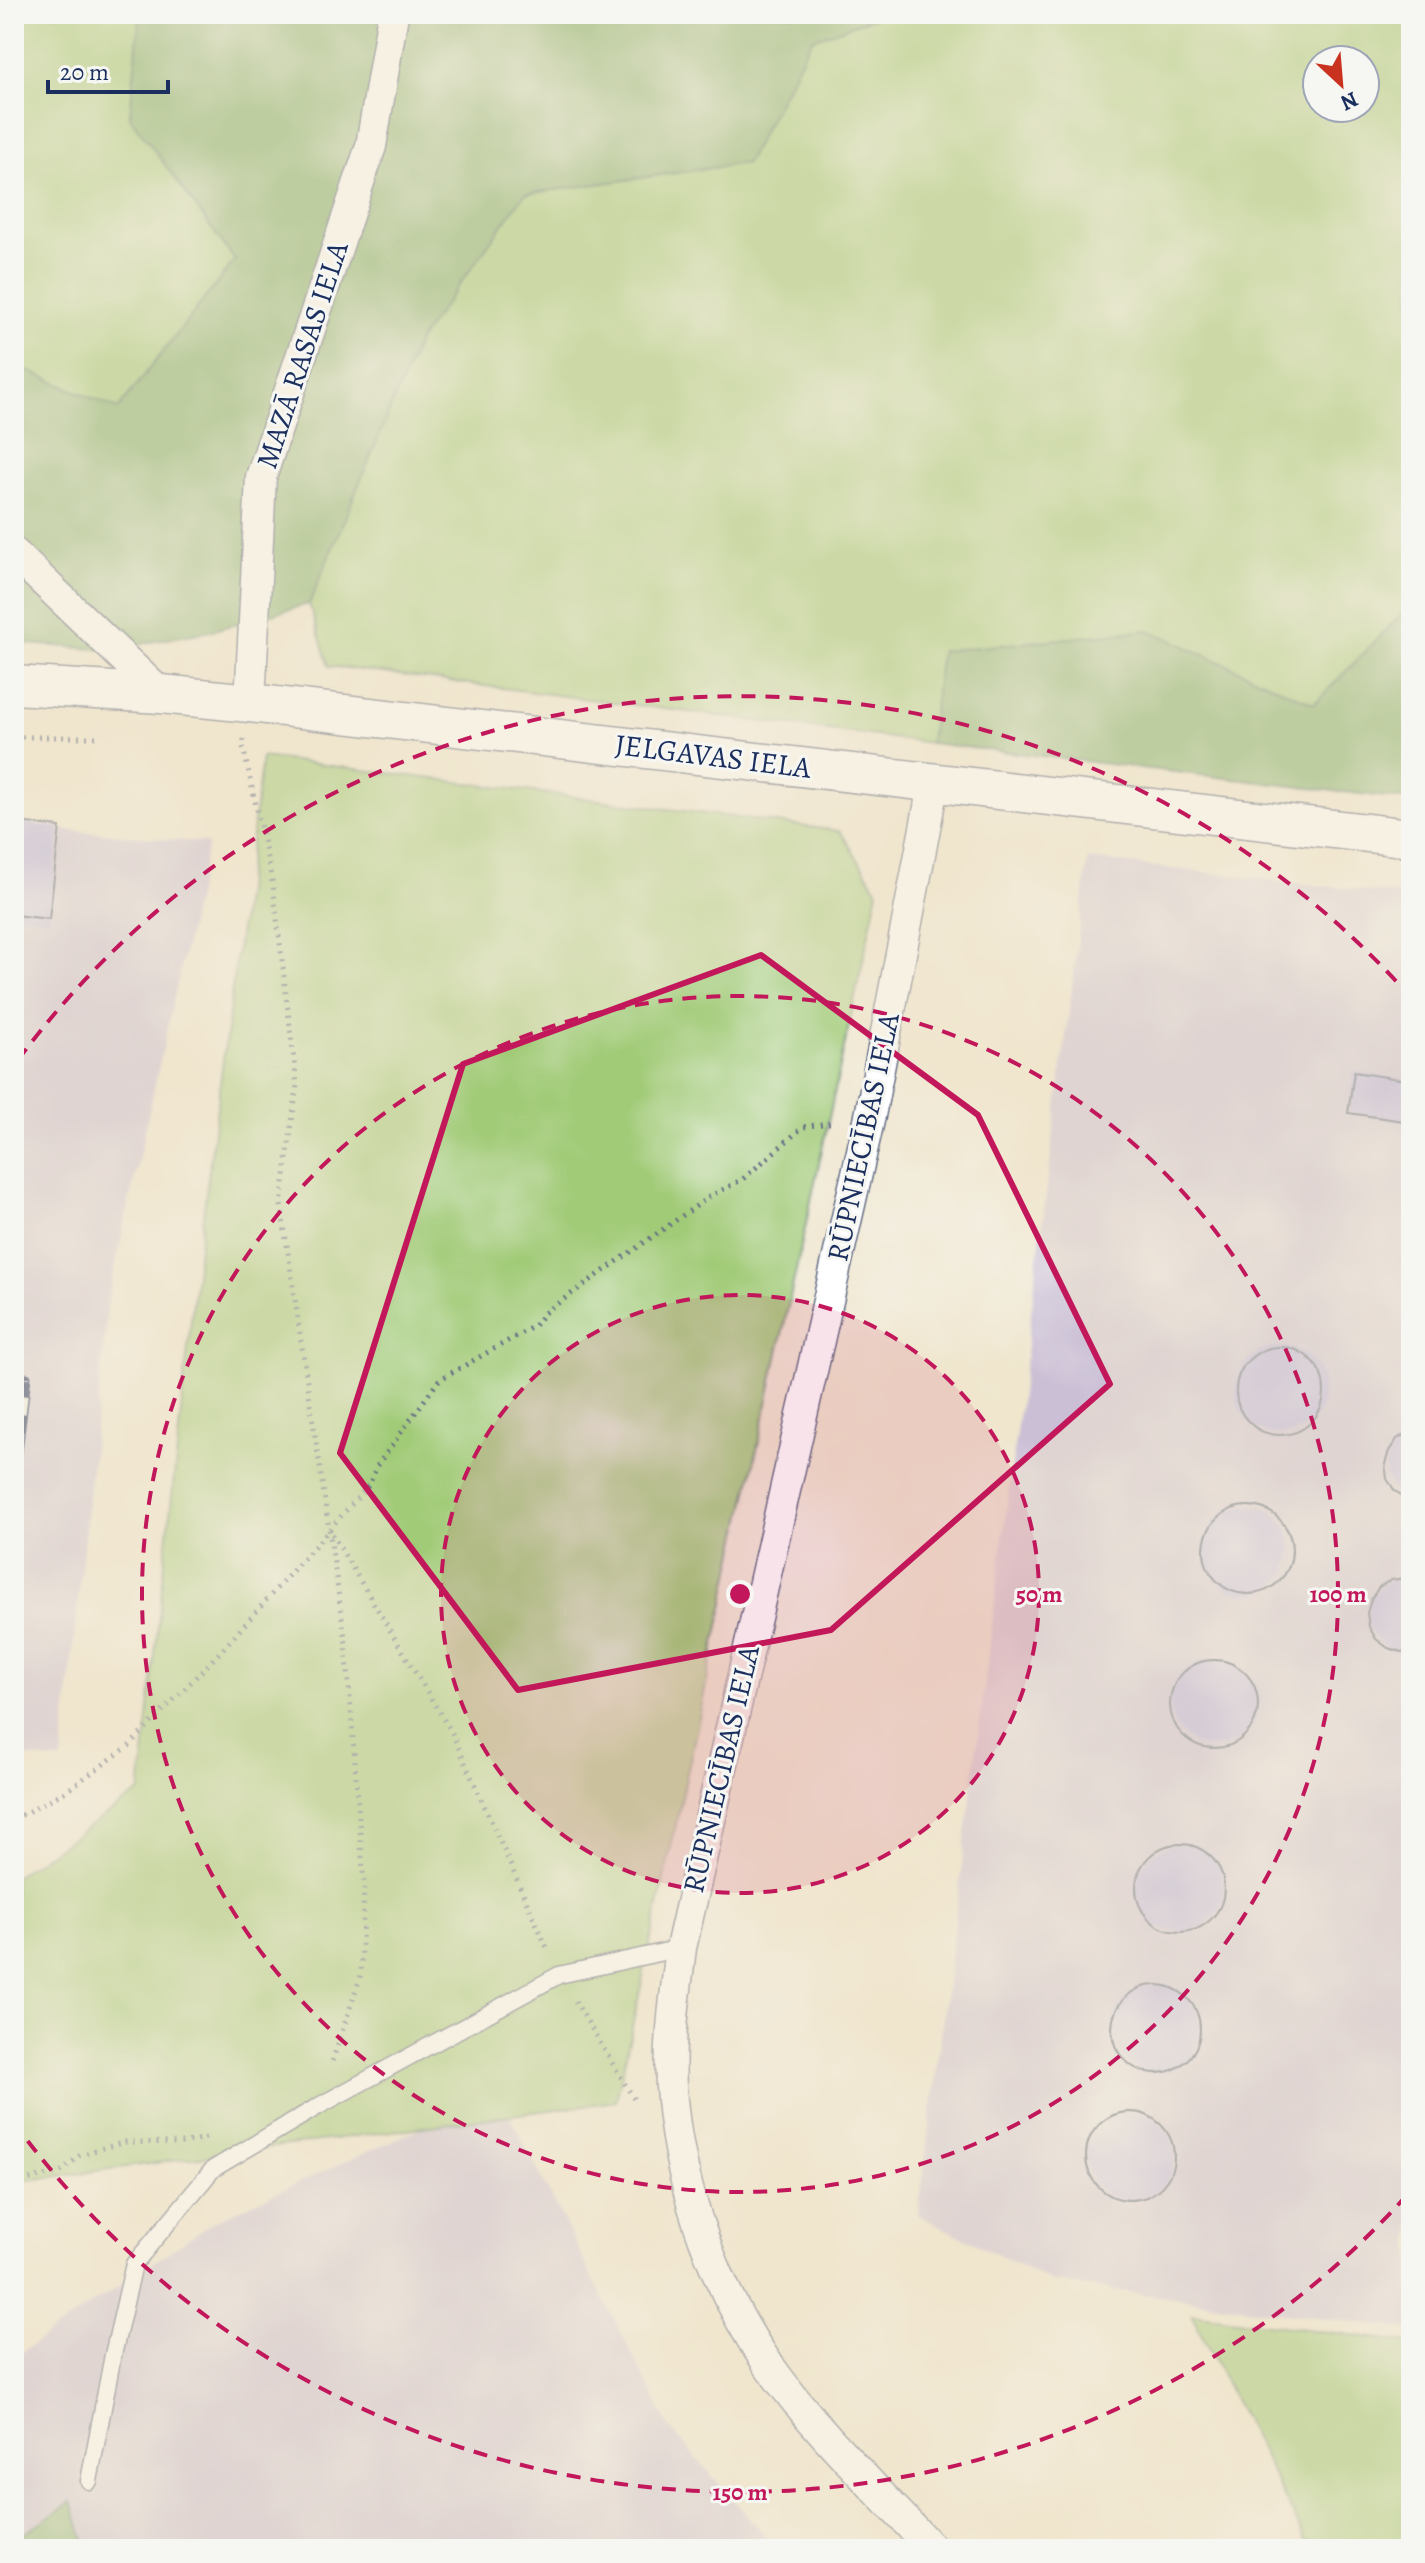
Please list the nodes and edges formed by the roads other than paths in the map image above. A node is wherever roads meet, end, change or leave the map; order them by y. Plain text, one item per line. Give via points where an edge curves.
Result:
1 (393, 14) edge
2 (14, 553) edge
3 (14, 685) edge
4 (161, 694) junction
5 (250, 703) junction
6 (934, 781) junction
7 (1411, 838) edge
8 (681, 1948) junction
9 (89, 2481) dead end
10 (932, 2549) edge

1 - 5 street, MAZĀ RASAS IELA via 371,146 261,477
2 - 4 street
3 - 4 street, JELGAVAS IELA
4 - 5 street, JELGAVAS IELA
5 - 6 street, JELGAVAS IELA
6 - 7 street, JELGAVAS IELA
6 - 8 street, RŪPNIECĪBAS IELA via 870,1116
8 - 9 lane via 559,1975 213,2169 134,2264
8 - 10 street, RŪPNIECĪBAS IELA via 672,2023 672,2099 685,2176 704,2239 739,2316 769,2365

